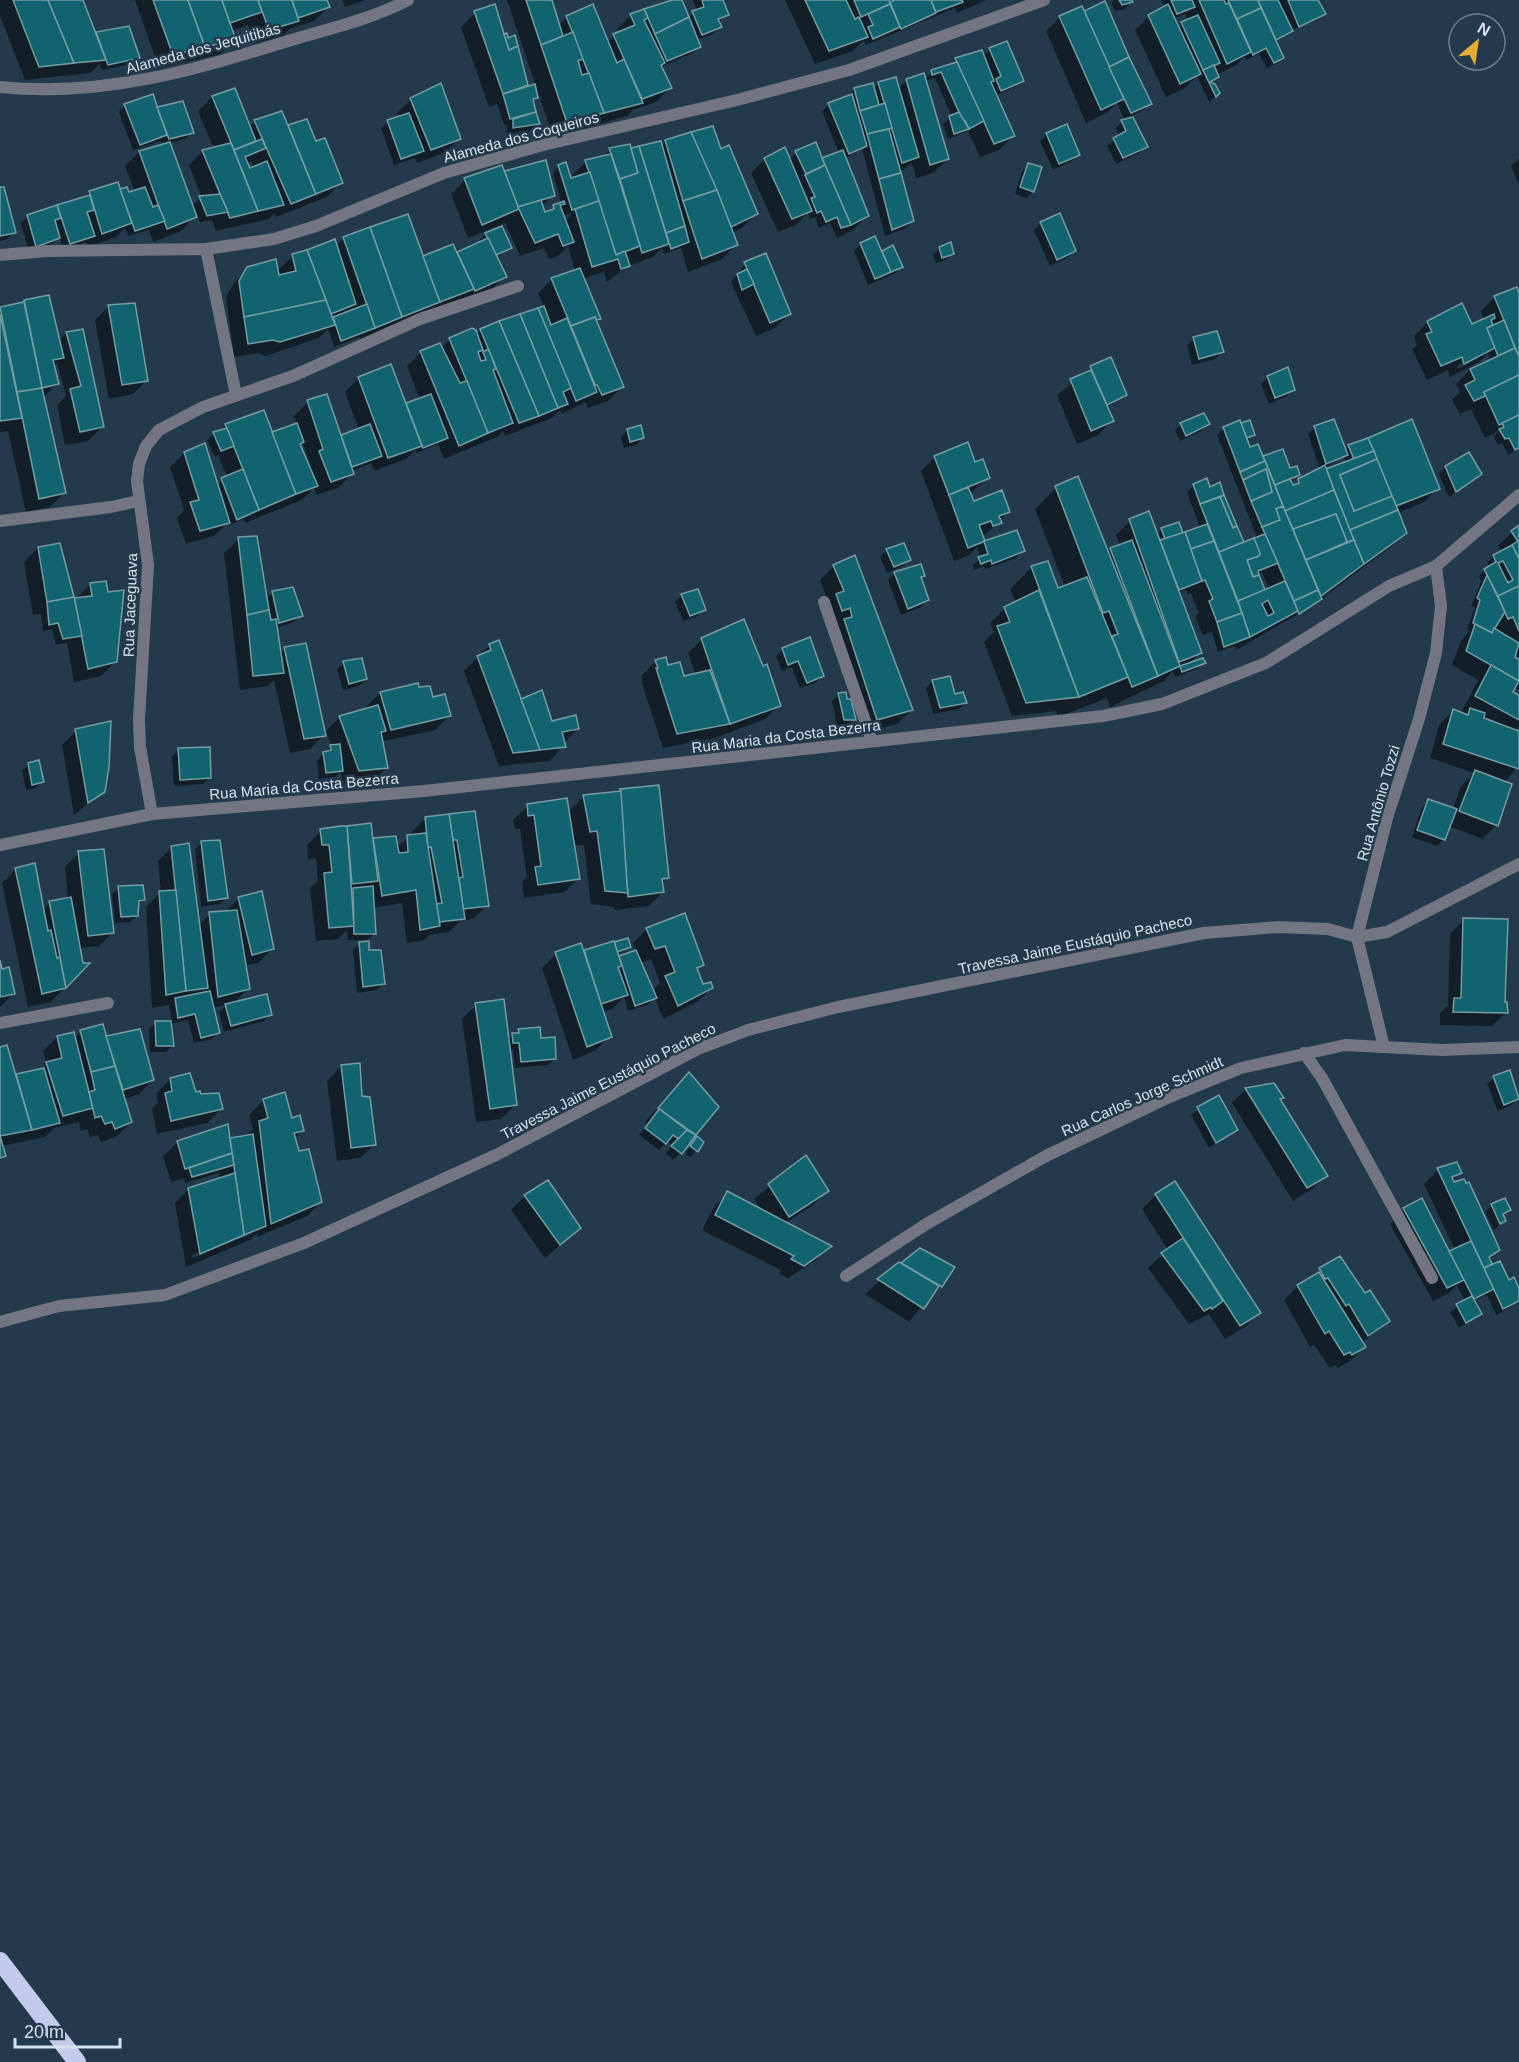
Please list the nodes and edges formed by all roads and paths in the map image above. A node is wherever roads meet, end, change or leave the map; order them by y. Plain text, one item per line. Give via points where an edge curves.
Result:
1 (408, 0) edge
2 (1044, 0) edge
3 (0, 87) edge
4 (206, 249) junction
5 (0, 255) edge
6 (518, 286) dead end
7 (236, 395) junction
8 (1519, 495) edge
9 (138, 501) junction
10 (0, 520) edge
11 (1436, 566) junction
12 (824, 602) dead end
13 (872, 741) junction
14 (152, 814) junction
15 (0, 844) edge
16 (1519, 864) edge
17 (1357, 937) junction
18 (108, 1003) dead end
19 (0, 1023) edge
20 (1384, 1047) junction
21 (1519, 1047) edge
22 (1304, 1053) junction
23 (846, 1276) dead end
24 (1432, 1278) dead end
25 (0, 1322) edge
26 (0, 1961) edge
27 (77, 2062) edge

1 - 3 street, Alameda dos Jequitibás via 279,44 123,85 75,90
2 - 4 street, Alameda dos Coqueiros via 849,70 489,159 444,173 316,226 274,239
4 - 5 street, Alameda dos Coqueiros
4 - 7 street
6 - 7 street, Rua Jaceguava via 420,319 293,376
7 - 9 street, Rua Jaceguava via 177,418 159,430 146,446 139,464
8 - 11 street, Rua Maria da Costa Bezerra
9 - 10 street
9 - 14 street, Rua Jaceguava via 148,565 138,720
11 - 13 street, Rua Maria da Costa Bezerra via 1389,586 1266,663 1162,704 1103,716
11 - 17 street, Rua Antônio Tozzi via 1441,606 1436,653
12 - 13 street
13 - 14 street, Rua Maria da Costa Bezerra via 435,790
14 - 15 street, Rua Maria da Costa Bezerra
16 - 17 street, Travessa Jaime Eustáquio Pacheco via 1387,932
17 - 20 street, Rua Antônio Tozzi
17 - 25 street, Travessa Jaime Eustáquio Pacheco via 1328,929 1278,927 1204,933 838,1007 748,1030 698,1049 496,1155 304,1243 165,1294 59,1306
18 - 19 street
20 - 21 street, Rua Carlos Jorge Schmidt
20 - 22 street, Rua Carlos Jorge Schmidt via 1345,1045
22 - 23 street, Rua Carlos Jorge Schmidt via 1241,1068 1056,1151 928,1223
22 - 24 street via 1322,1078
26 - 27 highway

